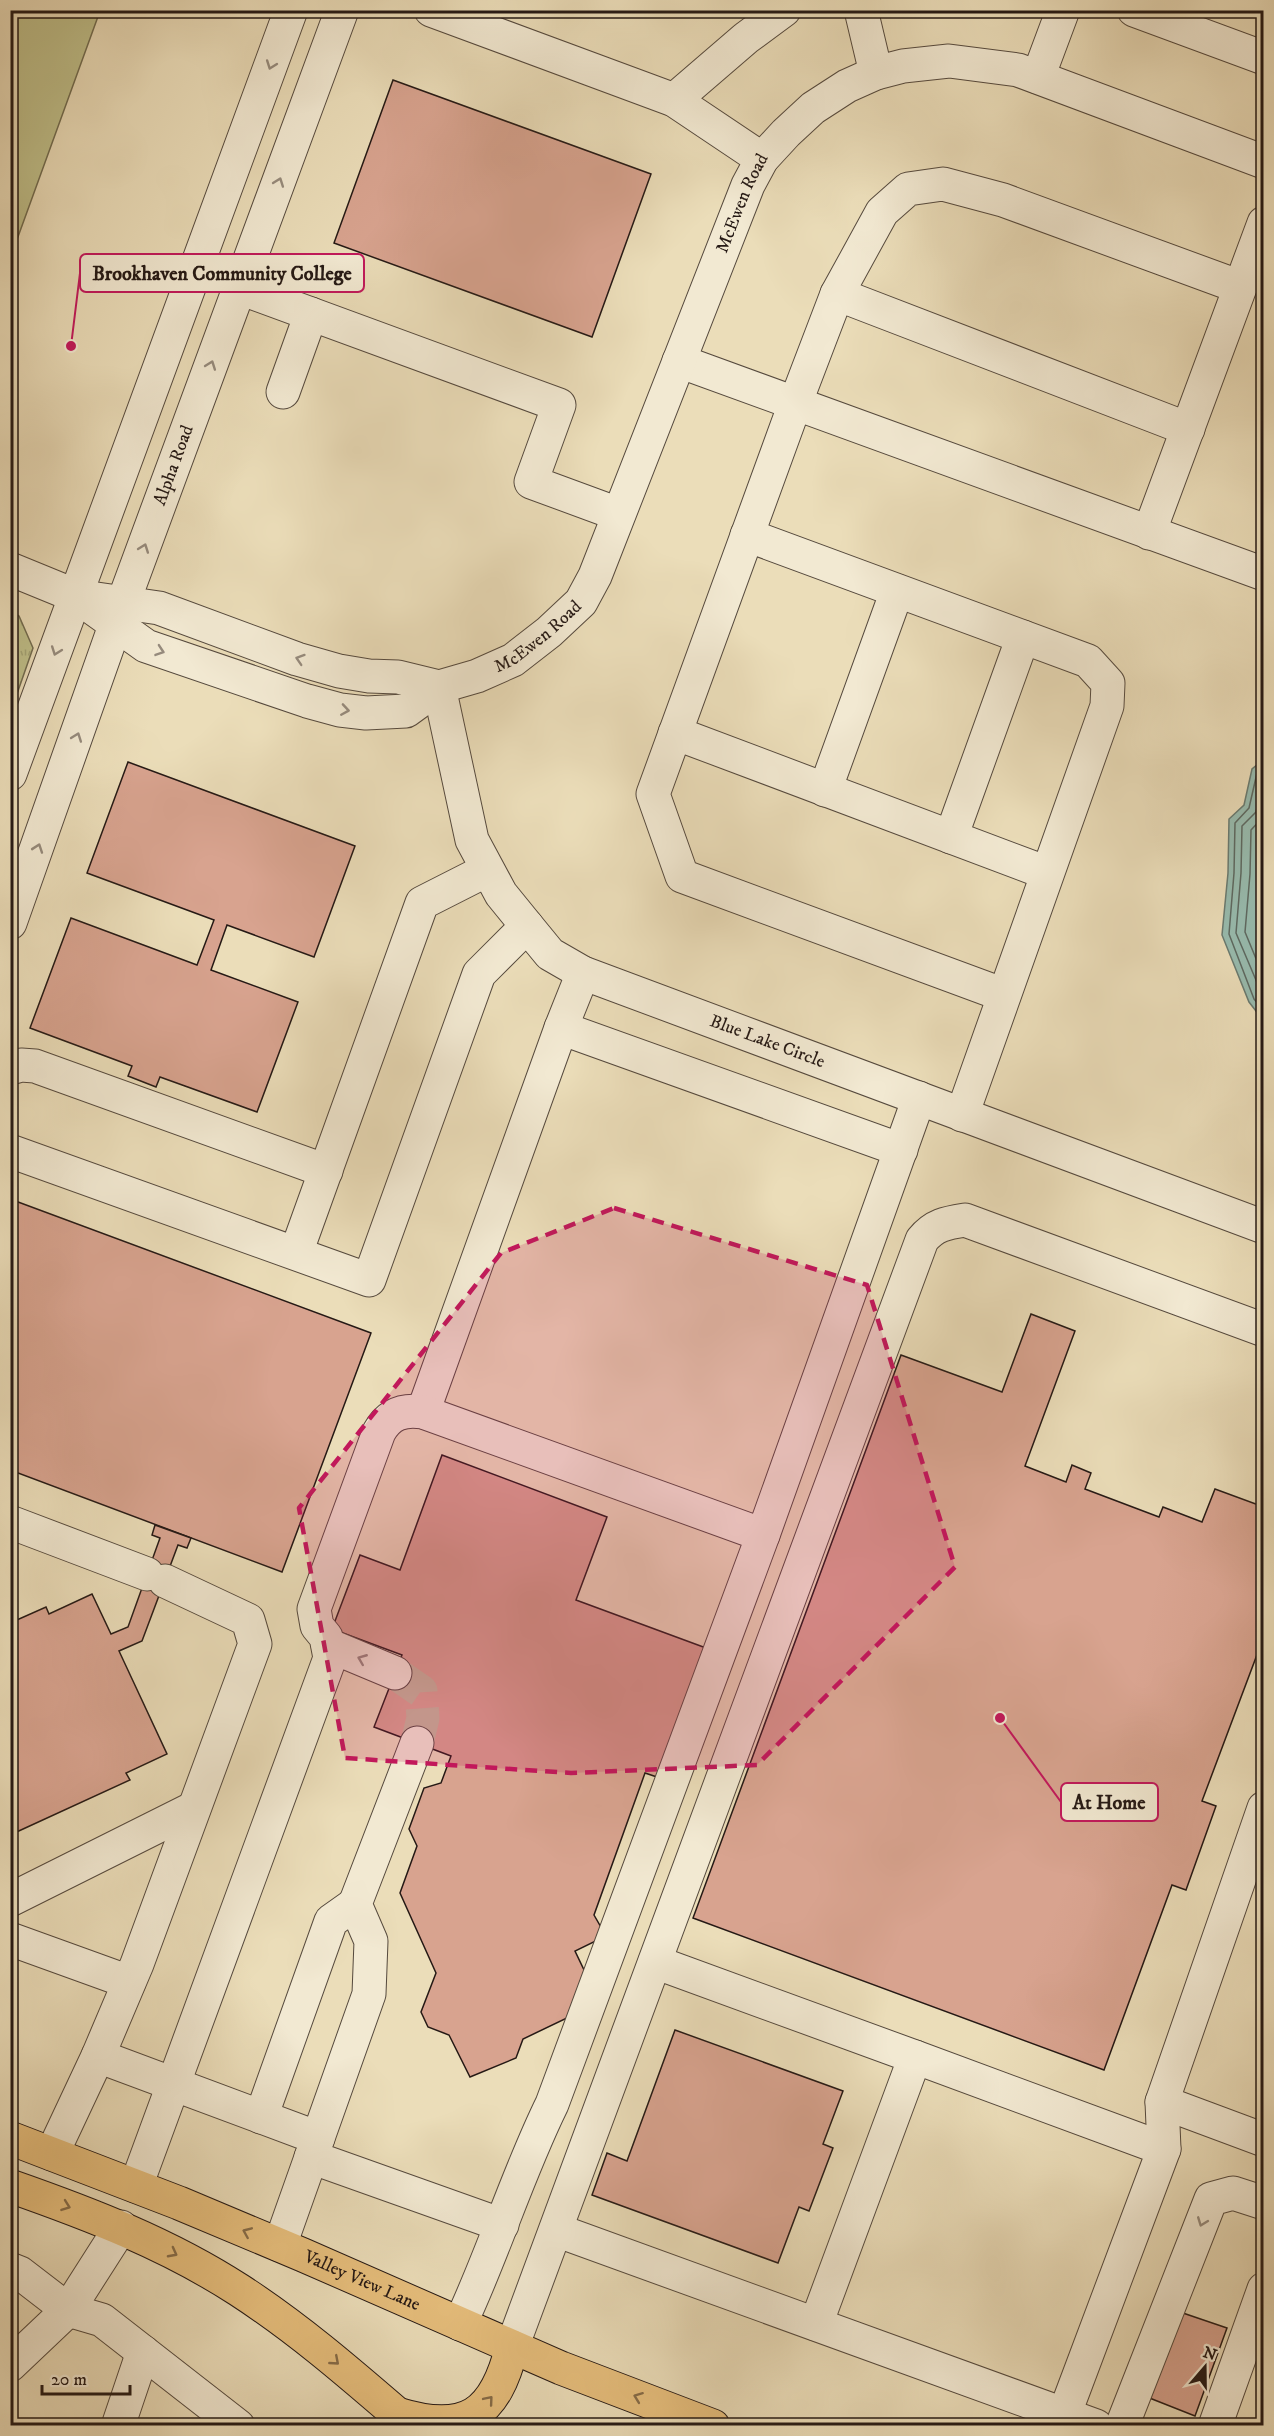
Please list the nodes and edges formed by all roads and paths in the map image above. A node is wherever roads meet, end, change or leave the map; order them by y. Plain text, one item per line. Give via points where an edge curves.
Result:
1 (291, 10) edge
2 (342, 10) edge
3 (431, 10) edge
4 (784, 10) edge
5 (861, 10) edge
6 (1062, 10) edge
7 (1134, 10) edge
8 (1263, 58) edge
9 (876, 73) junction
10 (1038, 78) junction
11 (674, 100) junction
12 (762, 159) junction
13 (1263, 162) edge
14 (1263, 223) edge
15 (1240, 287) junction
16 (240, 288) junction
17 (837, 294) junction
18 (311, 314) junction
19 (679, 361) junction
20 (283, 392) dead end
21 (795, 404) junction
22 (1188, 429) junction
23 (618, 514) junction
24 (1149, 533) junction
25 (747, 535) junction
26 (10, 570) edge
27 (1263, 574) edge
28 (897, 591) junction
29 (76, 596) junction
30 (120, 614) junction
31 (1023, 637) junction
32 (439, 687) junction
33 (675, 733) junction
34 (10, 774) edge
35 (825, 790) junction
36 (951, 837) junction
37 (487, 870) junction
38 (1047, 873) junction
39 (10, 923) edge
40 (527, 926) junction
41 (583, 973) junction
42 (1005, 995) junction
43 (561, 1028) junction
44 (10, 1068) edge
45 (919, 1098) junction
46 (962, 1115) junction
47 (901, 1150) junction
48 (10, 1151) edge
49 (326, 1171) junction
50 (1263, 1227) edge
51 (296, 1253) junction
52 (1263, 1330) edge
53 (423, 1412) junction
54 (10, 1522) edge
55 (763, 1535) junction
56 (328, 1645) junction
57 (395, 1672) tunnel mouth
58 (414, 1749) tunnel mouth
59 (194, 1808) junction
60 (1263, 1808) edge
61 (1252, 1879) edge
62 (10, 1900) edge
63 (356, 1904) junction
64 (10, 1939) edge
65 (654, 1962) junction
66 (129, 1982) junction
67 (98, 2056) junction
68 (915, 2057) junction
69 (173, 2085) junction
70 (1162, 2102) junction
71 (261, 2117) junction
72 (10, 2138) edge
73 (1263, 2140) edge
74 (315, 2148) junction
75 (1164, 2149) junction
76 (52, 2154) junction
77 (10, 2186) edge
78 (136, 2186) junction
79 (1263, 2203) edge
80 (502, 2225) junction
81 (121, 2227) junction
82 (556, 2230) junction
83 (280, 2245) junction
84 (10, 2269) edge
85 (1263, 2289) edge
86 (68, 2310) junction
87 (460, 2324) junction
88 (816, 2324) junction
89 (512, 2347) junction
90 (143, 2352) junction
91 (10, 2365) edge
92 (1063, 2419) edge
93 (402, 2420) edge
94 (703, 2425) edge
95 (117, 2426) edge
96 (238, 2426) edge
97 (1096, 2426) edge
98 (1122, 2426) edge
99 (1215, 2426) edge

1 -> 29 street
16 -> 2 street, Alpha Road
3 - 11 street
4 - 11 street
5 - 9 street
6 - 10 street
7 - 8 street
9 - 10 street, McEwen Road via 949,61 1018,70
9 - 12 street, McEwen Road via 813,108
10 - 13 street, McEwen Road
11 - 12 street
12 - 19 street, McEwen Road via 734,217
14 - 15 street
15 - 17 street via 1003,200 943,184 908,189 882,212
15 - 22 street
16 - 18 street
30 -> 16 street, Alpha Road
17 - 21 street
17 - 22 street
18 - 20 street
18 - 23 street via 559,405 531,482
19 - 21 street
19 - 23 street, McEwen Road
21 - 24 street
21 - 25 street
22 - 24 street
23 - 32 street, McEwen Road via 595,576 580,602 549,633 513,660
24 - 27 street
25 - 28 street
25 - 33 street
26 - 29 street, McEwen Road
28 - 31 street
28 - 35 street
29 - 30 street, McEwen Road
29 -> 34 street
30 - 32 street, McEwen Road via 159,608 339,671 398,677
39 -> 30 street, Alpha Road
31 - 36 street
31 - 38 street via 1088,661 1108,684 1107,706
32 - 37 street, Blue Lake Circle via 472,840
33 - 35 street
33 - 42 street via 652,794 682,876
35 - 36 street
36 - 38 street
37 - 40 street, Blue Lake Circle
37 - 49 street via 422,903
38 - 42 street
40 - 41 street, Blue Lake Circle via 550,954
40 - 51 street via 479,974 369,1280
41 - 43 street
41 - 45 street, Blue Lake Circle
42 - 46 street
43 - 47 street
43 - 53 street
44 - 49 street via 35,1066
45 - 46 street, Blue Lake Circle
45 - 47 street
46 - 50 street, Blue Lake Circle
47 - 55 street
48 - 51 street
49 - 51 street
52 - 65 street via 965,1220 930,1230 922,1240
53 - 55 street
53 - 56 street via 402,1412 384,1423 379,1432 314,1609 317,1626
54 - 59 street via 156,1577 248,1620 255,1644
55 - 80 street via 552,2104
57 -> 56 street
56 - 69 street via 330,1658
58 - 63 street
59 - 62 street
59 - 66 street
60 - 61 street
61 - 70 street
63 - 71 street via 331,1922
63 - 74 street via 371,1941 369,1994
64 - 66 street
65 - 68 street
65 - 82 street
66 - 67 street
67 - 69 street
67 - 76 street
68 - 75 street
68 - 88 street
69 - 71 street
69 - 78 street
70 - 73 street
70 - 75 street
71 - 74 street
72 - 76 main road, Valley View Lane
74 - 80 street
74 - 83 street
75 - 92 street
76 - 78 main road, Valley View Lane
77 -> 81 main road
78 - 81 main road
83 -> 78 main road, Valley View Lane
79 -> 98 street via 1233,2193 1211,2199
80 - 87 street
81 - 86 street
81 -> 93 main road via 238,2289 312,2340
82 - 88 street
82 - 89 street
83 - 87 main road, Valley View Lane
84 - 86 street
85 - 99 street
86 - 90 street via 102,2320
86 - 91 street
87 - 89 main road, Valley View Lane
88 - 92 street
93 -> 89 main road via 446,2423 477,2413 499,2386
94 -> 89 main road, Valley View Lane
90 - 95 street
90 - 96 street
92 - 97 street

